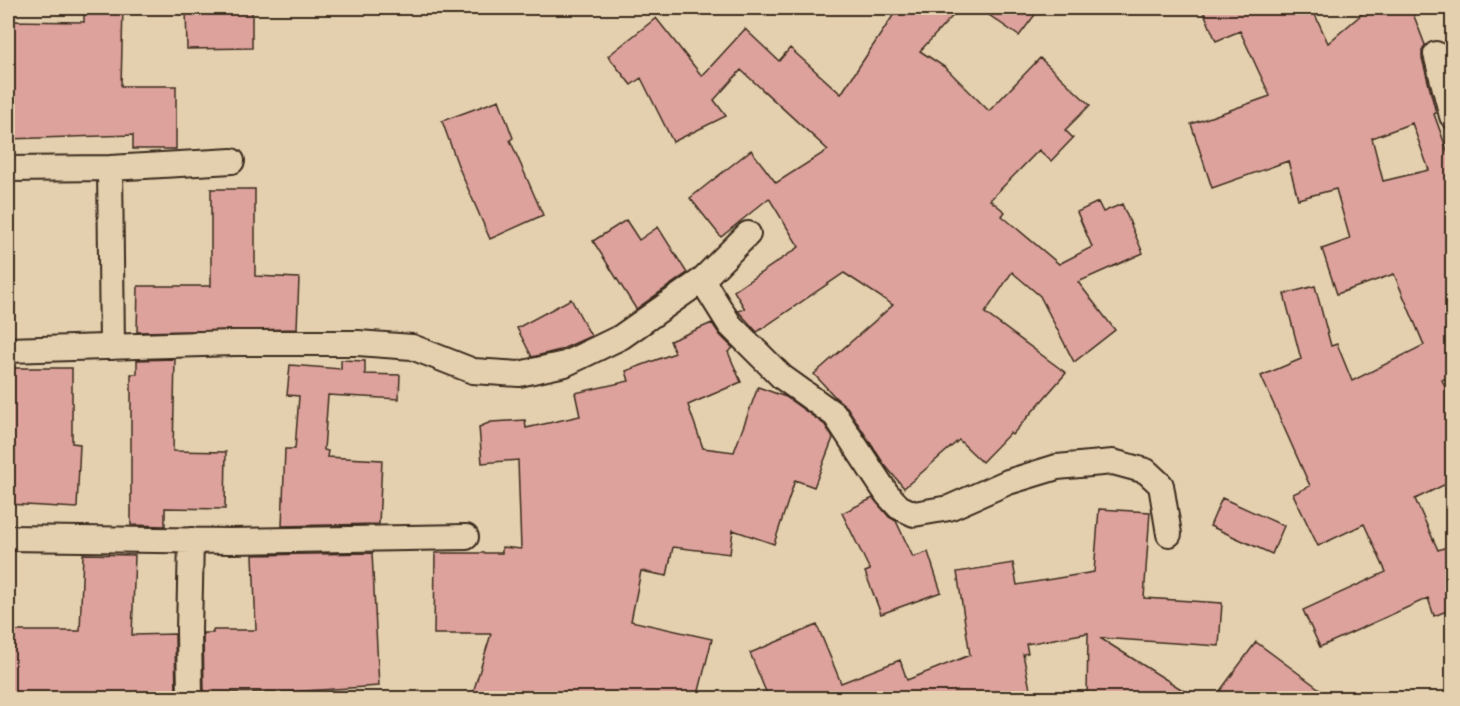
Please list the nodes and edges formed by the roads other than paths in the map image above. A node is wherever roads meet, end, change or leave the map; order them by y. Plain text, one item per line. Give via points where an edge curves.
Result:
1 (1436, 54) dead end
2 (1452, 116) edge
3 (232, 161) dead end
4 (110, 168) junction
5 (8, 169) edge
6 (748, 234) dead end
7 (702, 280) junction
8 (112, 347) junction
9 (8, 350) edge
10 (1168, 534) dead end
11 (466, 537) dead end
12 (8, 538) edge
13 (191, 540) junction
14 (190, 699) edge

1 - 2 street
3 - 4 street
4 - 5 street
4 - 8 street
6 - 7 street
7 - 8 street via 621,337 565,364 519,374 473,370 412,347 358,343
7 - 10 street via 730,325 782,377 835,416 899,507 914,514 949,508 1008,482 1057,467 1113,462 1146,471 1161,485
8 - 9 street
11 - 13 street
12 - 13 street
13 - 14 street

